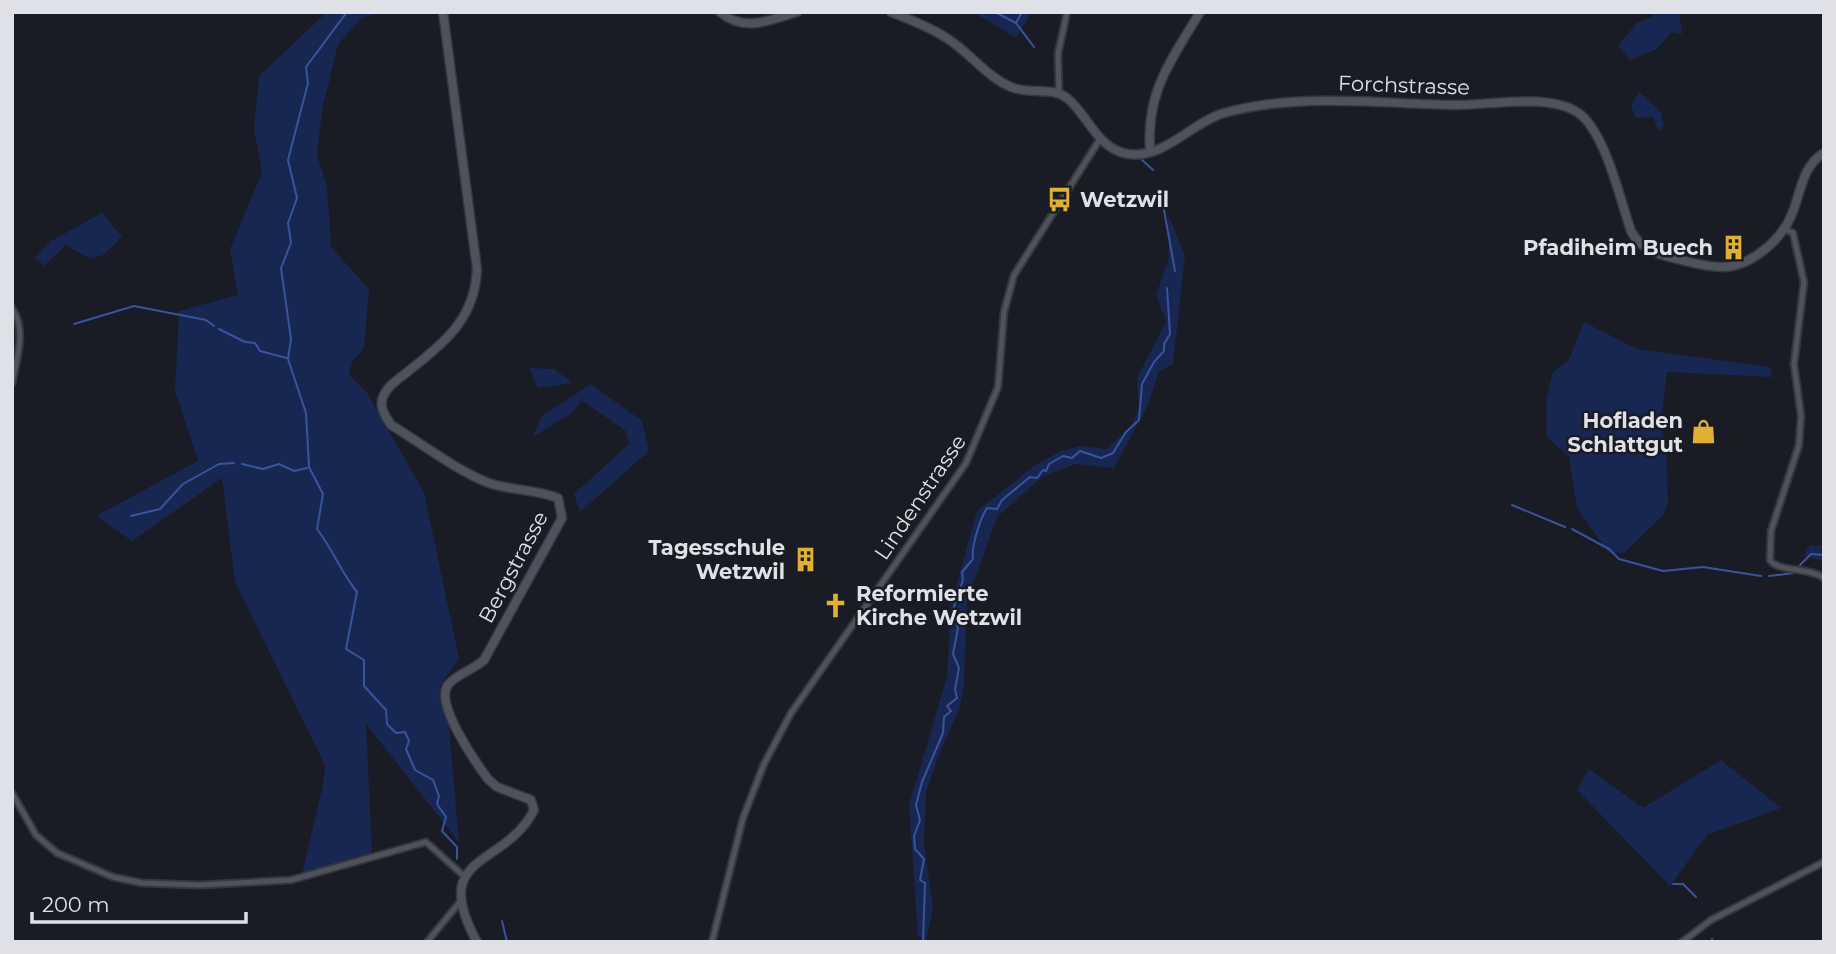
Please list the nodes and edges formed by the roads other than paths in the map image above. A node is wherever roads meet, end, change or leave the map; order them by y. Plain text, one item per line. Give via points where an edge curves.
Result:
1 (443, 12) edge
2 (720, 12) edge
3 (797, 12) edge
4 (891, 12) edge
5 (1067, 12) edge
6 (1200, 12) edge
7 (1059, 93) junction
8 (1100, 139) junction
9 (1150, 151) junction
10 (1824, 153) edge
11 (1785, 229) junction
12 (12, 308) edge
13 (12, 383) edge
14 (1824, 578) edge
15 (12, 793) edge
16 (1824, 862) edge
17 (466, 877) junction
18 (459, 903) junction
19 (427, 942) edge
20 (477, 942) edge
21 (712, 942) edge
22 (1682, 942) edge

1 - 17 street, Bergstrasse via 476,290 456,328 392,383 382,400 383,412 391,425 486,482 558,498 562,517 484,660 445,688 449,713 488,779 531,800 534,810 527,824
2 - 3 street via 731,21 748,25
4 - 7 street via 942,34 1013,88
5 - 7 street via 1058,54
6 - 9 street via 1154,97 1148,120
7 - 8 street, Forchstrasse via 1070,100
8 - 9 street, Forchstrasse via 1123,153
8 - 21 street, Lindenstrasse via 1014,275 1004,312 998,387 966,463 791,713 769,753 743,818
9 - 11 street, Forchstrasse via 1219,114 1256,107 1339,100 1552,103 1577,112 1591,127 1631,231 1648,251 1730,267 1758,253
10 - 11 street, Forchstrasse via 1807,170
11 - 14 street via 1794,233 1804,282 1794,364 1801,416 1799,445 1771,531 1770,560 1777,567 1808,569
12 - 13 street via 21,332
15 - 17 street via 36,835 57,853 113,877 142,883 291,880 426,842
16 - 22 street via 1711,920
17 - 18 street
18 - 19 street
18 - 20 street

